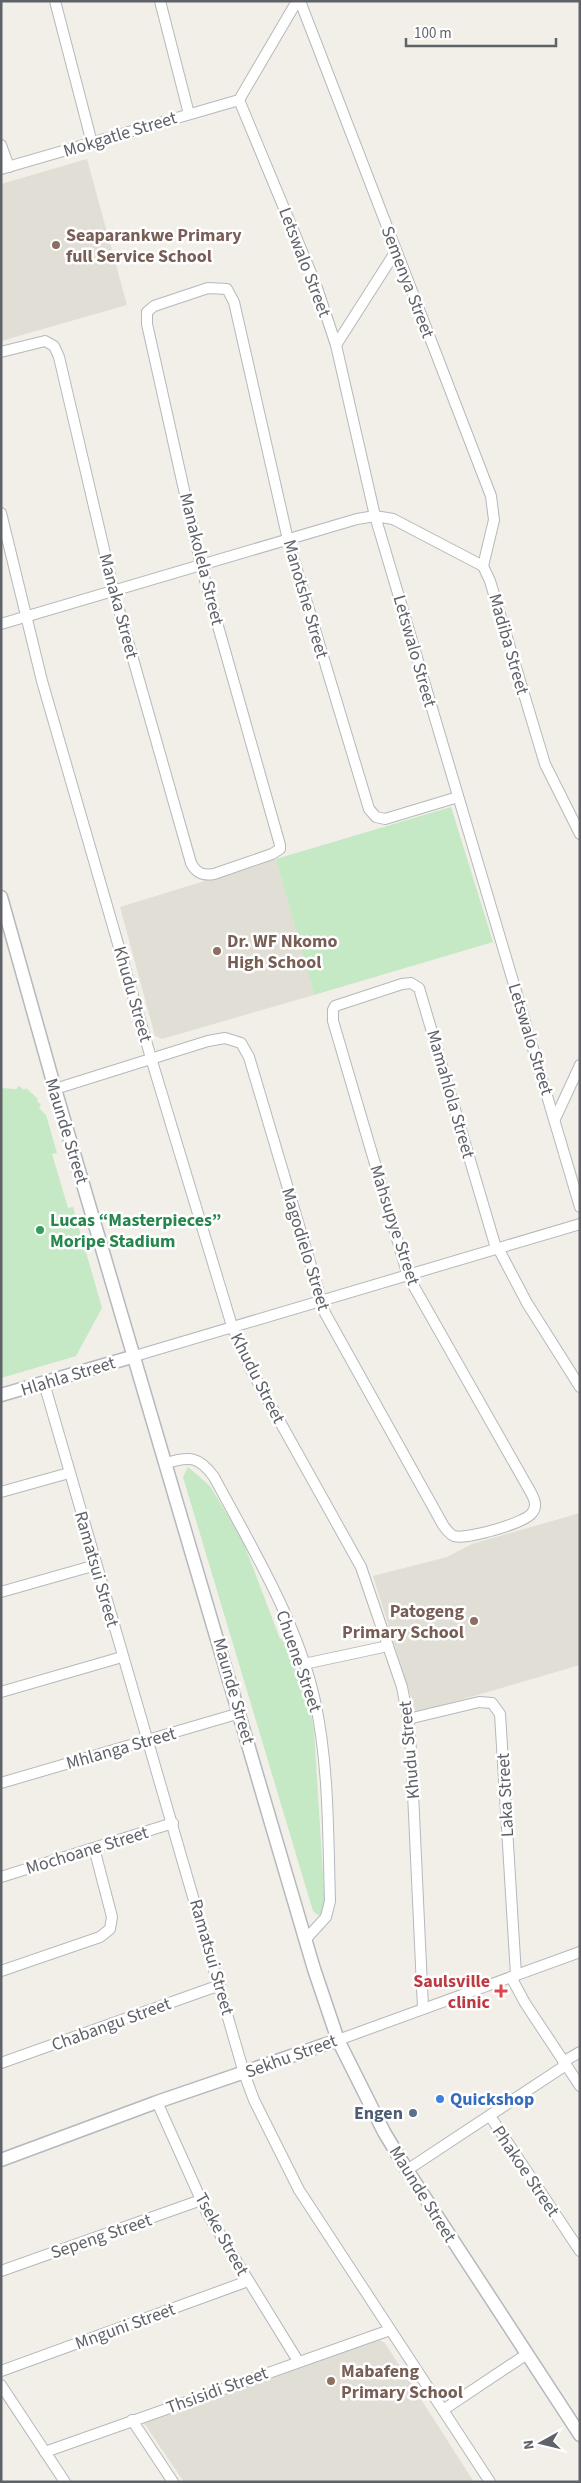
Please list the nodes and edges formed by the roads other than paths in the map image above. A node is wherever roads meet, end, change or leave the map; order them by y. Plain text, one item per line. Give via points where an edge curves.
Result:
1 (55, 1) edge
2 (160, 1) edge
3 (299, 1) edge
4 (239, 100) junction
5 (189, 114) junction
6 (92, 143) junction
7 (1, 145) edge
8 (5, 168) edge
9 (396, 251) junction
10 (230, 292) joint
11 (336, 346) junction
12 (1, 352) edge
13 (1, 513) edge
14 (375, 516) junction
15 (288, 540) junction
16 (201, 566) junction
17 (483, 566) junction
18 (114, 592) junction
19 (26, 617) junction
20 (1, 624) edge
21 (458, 797) junction
22 (580, 834) edge
23 (241, 865) joint
24 (1, 897) edge
25 (373, 993) joint
26 (151, 1058) junction
27 (580, 1065) edge
28 (55, 1088) junction
29 (555, 1119) junction
30 (580, 1207) edge
31 (580, 1224) edge
32 (497, 1248) junction
33 (408, 1276) junction
34 (320, 1300) junction
35 (232, 1326) junction
36 (135, 1356) junction
37 (44, 1383) junction
38 (580, 1387) edge
39 (1, 1396) edge
40 (166, 1463) junction
41 (69, 1473) junction
42 (1, 1492) edge
43 (499, 1527) joint
44 (96, 1565) junction
45 (1, 1592) edge
46 (388, 1646) junction
47 (122, 1657) junction
48 (304, 1664) junction
49 (1, 1692) edge
50 (240, 1713) junction
51 (408, 1718) junction
52 (149, 1739) junction
53 (1, 1783) edge
54 (173, 1824) junction
55 (94, 1848) junction
56 (1, 1877) edge
57 (306, 1939) junction
58 (580, 1952) edge
59 (1, 1971) edge
60 (514, 1976) junction
61 (220, 1985) junction
62 (423, 2008) junction
63 (338, 2040) junction
64 (580, 2052) edge
65 (1, 2062) edge
66 (564, 2064) junction
67 (244, 2073) junction
68 (580, 2086) edge
69 (157, 2102) junction
70 (490, 2116) junction
71 (1, 2160) edge
72 (407, 2170) junction
73 (201, 2200) junction
74 (580, 2251) edge
75 (1, 2271) edge
76 (248, 2281) junction
77 (390, 2330) junction
78 (527, 2354) junction
79 (298, 2361) junction
80 (1, 2371) edge
81 (1, 2385) edge
82 (443, 2410) junction
83 (132, 2420) junction
84 (580, 2435) edge
85 (45, 2452) junction
86 (65, 2482) edge
87 (173, 2482) edge
88 (490, 2482) edge

1 - 6 street
2 - 5 street
3 - 4 street
3 - 9 street, Semenya Street
4 - 5 street, Mokgatle Street
4 - 11 street, Letswalo Street via 316,285
5 - 6 street, Mokgatle Street
6 - 8 street, Mokgatle Street
7 - 8 street
9 - 11 street
9 - 17 street, Semenya Street via 491,496 494,520
10 - 15 street, Manotshe Street
10 - 16 street, Manakolela Street via 222,287 208,288 154,306 147,312
11 - 14 street, Letswalo Street
12 - 18 street, Manaka Street via 45,341 51,343 57,352
13 - 19 street, Khudu Street
14 - 15 street
14 - 17 street via 393,519
14 - 21 street, Letswalo Street
15 - 16 street
15 - 21 street, Manotshe Street via 369,809 376,817 385,819
16 - 18 street
16 - 23 street, Manakolela Street via 279,840 277,852
17 - 22 street, Madiba Street via 545,764
18 - 19 street
18 - 23 street, Manaka Street via 191,863 197,872 204,874
19 - 20 street
19 - 26 street, Khudu Street
21 - 29 street, Letswalo Street
24 - 28 street, Maunde Street
25 - 32 street, Mamahlola Street via 411,983 421,992
25 - 33 street, Mahsupye Street via 336,1006 333,1021
26 - 28 street, Magodielo Street
26 - 34 street, Magodielo Street via 218,1038 234,1039 246,1049
26 - 35 street, Khudu Street
27 - 29 street
28 - 36 street, Maunde Street
29 - 30 street, Letswalo Street
31 - 32 street
32 - 33 street
32 - 38 street, Mamahlola Street
33 - 34 street
33 - 43 street, Mahsupye Street via 534,1497 535,1508 528,1517
34 - 35 street
34 - 43 street, Magodielo Street via 332,1327 448,1531 464,1537
35 - 36 street
35 - 46 street, Khudu Street via 250,1368 353,1550 368,1583
36 - 37 street, Hlahla Street
36 - 40 street, Maunde Street
37 - 39 street, Hlahla Street
37 - 41 street, Ramatsui Street
40 - 48 street, Chuene Street via 182,1458 192,1459 207,1467 214,1477 270,1581
40 - 50 street, Maunde Street
41 - 42 street
41 - 44 street, Ramatsui Street
44 - 45 street
44 - 47 street, Ramatsui Street
46 - 48 street
46 - 51 street, Khudu Street via 402,1687
47 - 49 street
47 - 52 street, Ramatsui Street
48 - 57 street, Chuene Street via 321,1739 330,1901 326,1917
50 - 52 street, Mhlanga Street
50 - 57 street, Maunde Street
51 - 60 street, Laka Street via 486,1702 496,1707 500,1714
51 - 62 street, Khudu Street
52 - 53 street, Mhlanga Street
52 - 54 street, Ramatsui Street
54 - 55 street, Mochoane Street
54 - 61 street, Ramatsui Street
55 - 56 street, Mochoane Street
55 - 59 street via 112,1917 110,1930 100,1937
57 - 63 street, Maunde Street
58 - 60 street, Sekhu Street
60 - 62 street, Sekhu Street
60 - 66 street
61 - 65 street, Chabangu Street
61 - 67 street, Ramatsui Street
62 - 63 street, Sekhu Street
63 - 67 street, Sekhu Street
63 - 72 street, Maunde Street
64 - 66 street
66 - 68 street
66 - 70 street
67 - 69 street, Sekhu Street
67 - 77 street, Ramatsui Street via 298,2190
69 - 71 street, Sekhu Street
69 - 73 street, Tseke Street
70 - 72 street
70 - 74 street, Phakoe Street
72 - 78 street, Maunde Street
73 - 75 street, Sepeng Street
73 - 76 street, Tseke Street
76 - 79 street, Tseke Street
76 - 80 street, Mnguni Street
77 - 79 street, Thsisidi Street
77 - 82 street, Ramatsui Street
78 - 82 street
78 - 84 street, Maunde Street
79 - 83 street, Thsisidi Street
81 - 85 street
82 - 88 street, Ramatsui Street
83 - 85 street, Thsisidi Street
83 - 87 street
85 - 86 street

